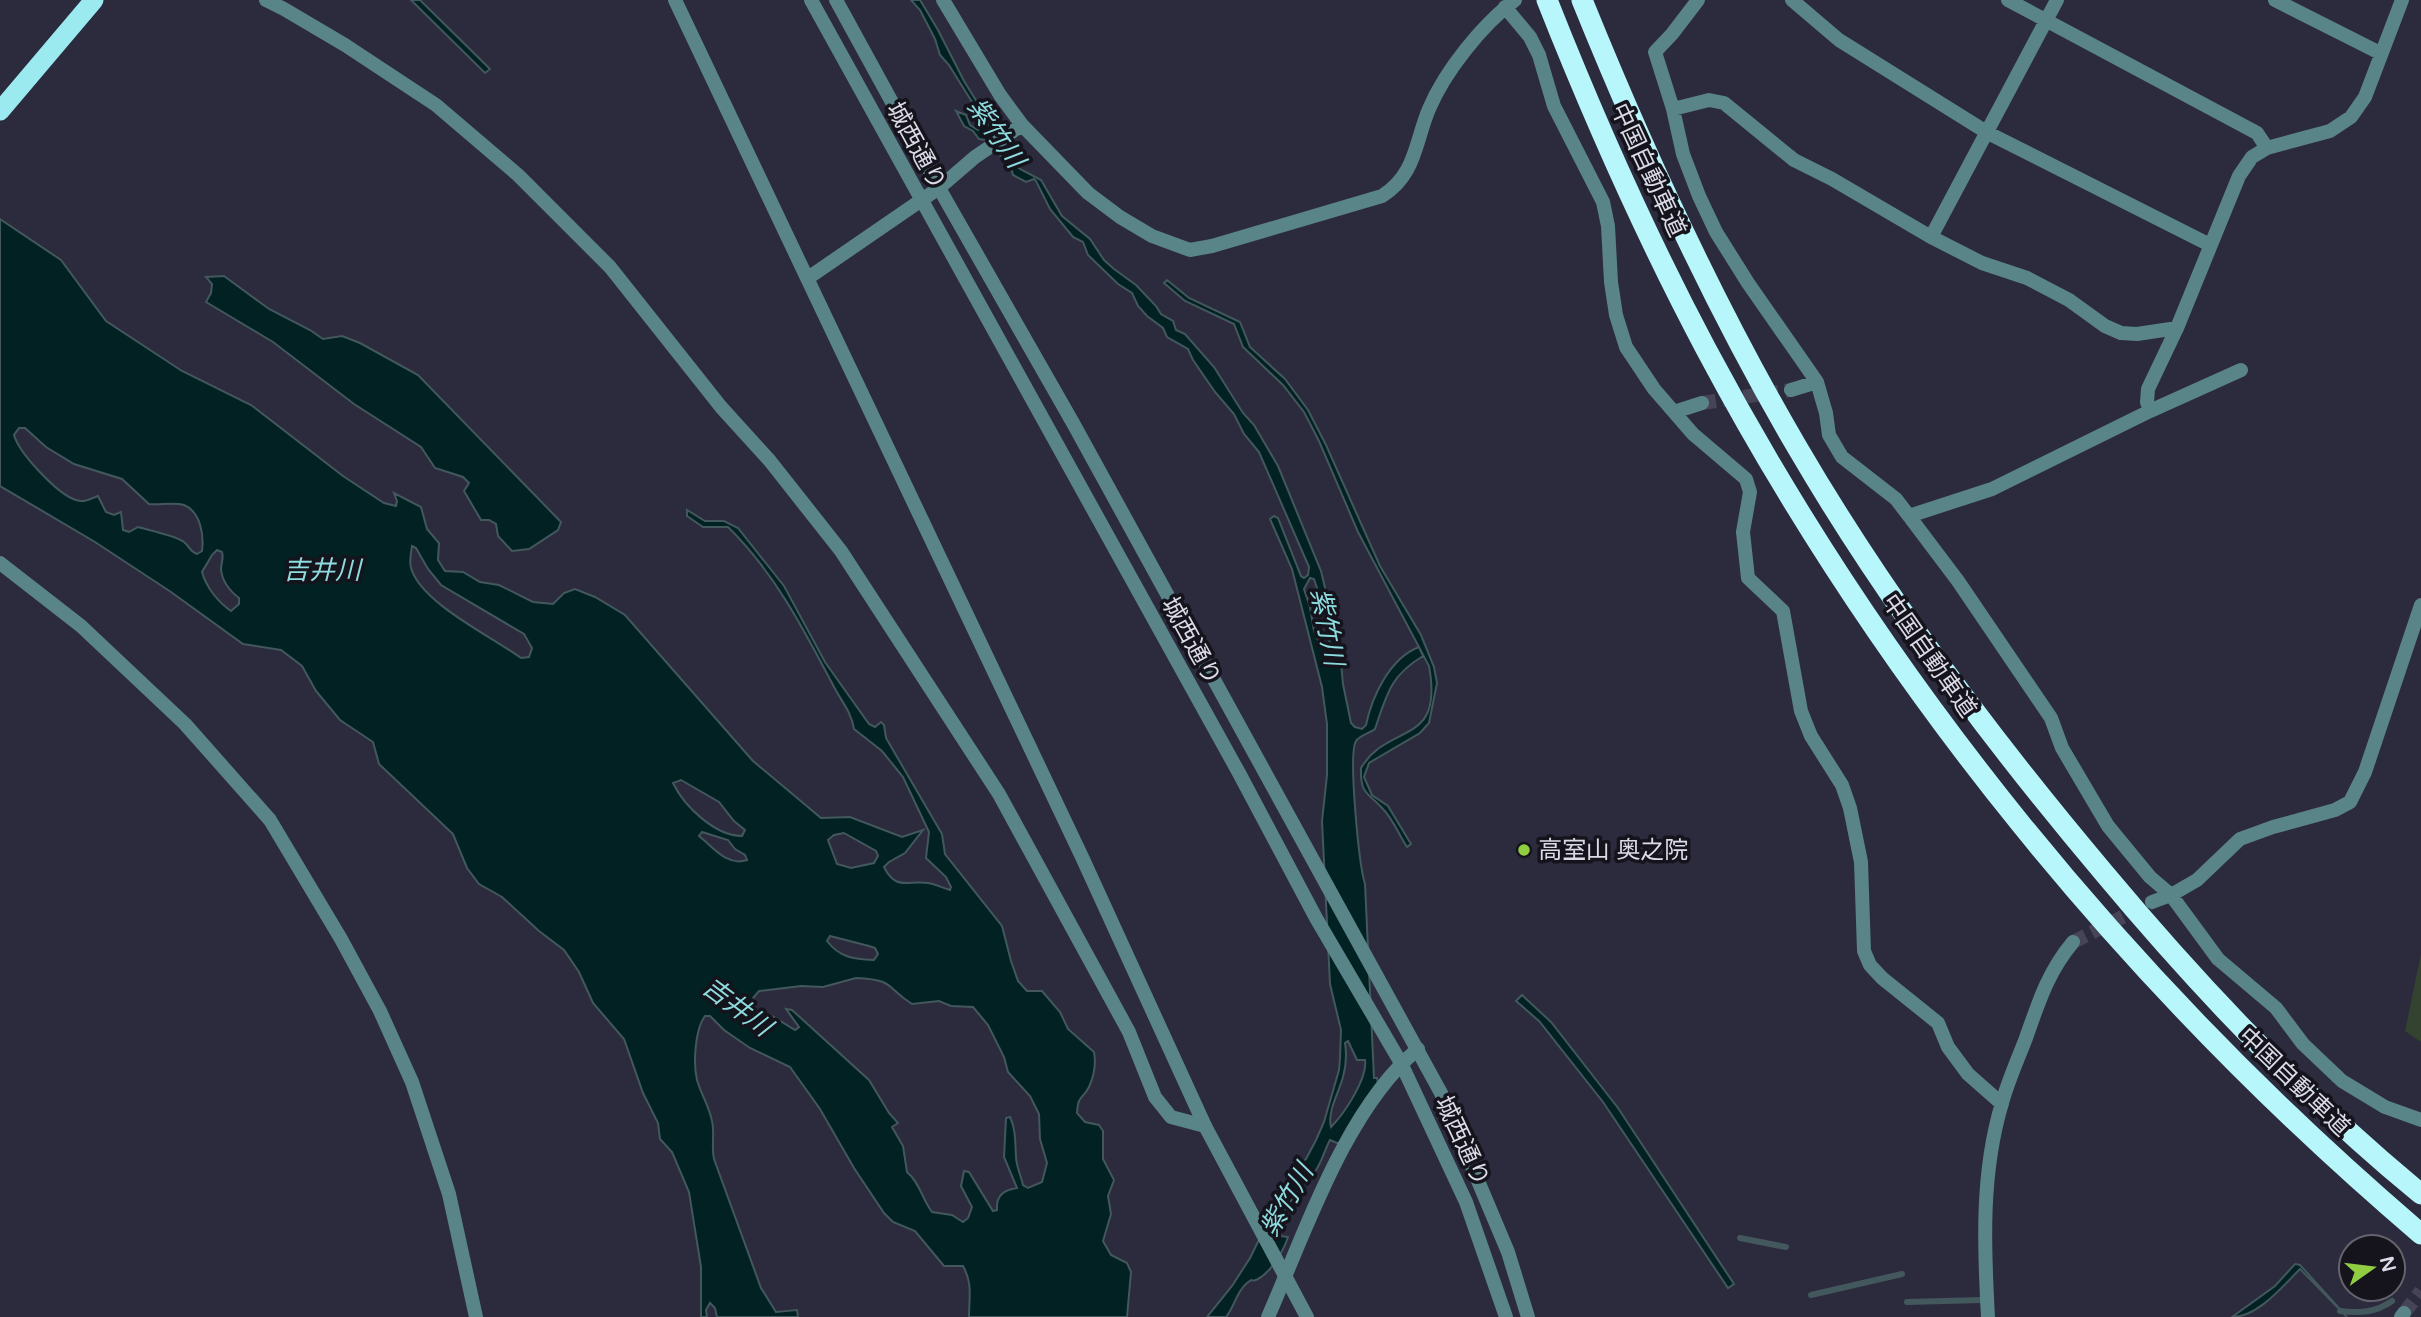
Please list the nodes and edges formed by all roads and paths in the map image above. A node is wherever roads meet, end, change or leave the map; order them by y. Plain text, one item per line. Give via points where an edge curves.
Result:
1 (94, 0) edge
2 (266, 0) edge
3 (675, 0) edge
4 (811, 0) edge
5 (836, 0) edge
6 (943, 0) edge
7 (1547, 0) edge
8 (1581, 0) edge
9 (1698, 0) edge
10 (1792, 0) edge
11 (2008, 0) edge
12 (2057, 0) edge
13 (2275, 0) edge
14 (2402, 0) edge
15 (1510, 4) edge
16 (2046, 21) junction
17 (2380, 53) junction
18 (1673, 109) junction
19 (0, 111) edge
20 (1019, 128) junction
21 (1987, 132) junction
22 (2267, 148) junction
23 (939, 188) junction
24 (920, 201) junction
25 (1931, 237) junction
26 (2210, 245) junction
27 (808, 278) junction
28 (2176, 328) junction
29 (2241, 370) dead end
30 (1817, 382) junction
31 (1791, 390) tunnel mouth
32 (1702, 403) tunnel mouth
33 (2150, 411) junction
34 (1674, 412) junction
35 (1909, 516) junction
36 (0, 563) edge
37 (2421, 605) edge
38 (2171, 895) junction
39 (2152, 902) tunnel mouth
40 (2073, 942) tunnel mouth
41 (1418, 1049) junction
42 (1401, 1063) junction
43 (2002, 1104) junction
44 (2421, 1120) edge
45 (1205, 1126) junction
46 (2421, 1194) edge
47 (2421, 1234) edge
48 (1283, 1273) junction
49 (476, 1317) edge
50 (1268, 1317) edge
51 (1307, 1317) edge
52 (1506, 1317) edge
53 (1528, 1317) edge
54 (1988, 1317) edge

1 - 19 highway
2 - 45 street via 436,105 518,175 610,267 841,551 999,794 1129,1032 1155,1097 1171,1117
3 - 27 street
4 - 24 street, 城西通り
5 - 23 street, 城西通り
6 - 20 street
7 - 47 highway, 中国自動車道 via 1593,117 1706,350 1769,462 1905,672 2044,854 2131,954 2283,1110
8 - 46 highway, 中国自動車道 via 1669,204 1732,330 1797,448 1933,656 2002,749 2150,928 2293,1077
9 - 18 street via 1655,52
10 - 21 street via 1839,40
11 - 16 street
12 - 16 street
13 - 17 street
14 - 17 street
15 - 20 street via 1478,35 1452,70 1429,108 1409,170 1396,188 1212,246 1190,250 1175,246 1119,217
15 - 34 street via 1539,55 1554,106 1603,202 1616,315 1626,346
16 - 21 street
16 - 22 street via 2257,133
17 - 22 street via 2365,97 2351,117 2330,131
18 - 25 street via 1709,100 1724,103 1794,160
18 - 30 street via 1683,154 1716,232
20 - 23 street
21 - 25 street
21 - 26 street
22 - 26 street via 2252,157 2239,176
23 - 24 street
23 - 41 street, 城西通り
24 - 27 street
24 - 42 street, 城西通り via 1316,918
25 - 28 street via 2027,278 2121,333
26 - 28 street
27 - 45 street
28 - 33 street via 2148,389
29 - 33 street
30 - 31 street
30 - 35 street via 1829,435 1842,457 1896,499
32 - 34 street
33 - 35 street via 1992,489
34 - 43 street via 1746,479 1750,492 1743,532 1748,578 1783,611 1801,711 1850,808 1861,862 1864,950 1870,965 1938,1023 1968,1074
35 - 38 street via 2051,718 2062,748 2108,826
36 - 49 street via 81,626 186,724 270,820 354,963 412,1082 449,1194
37 - 38 street via 2365,772 2350,802 2240,839 2197,880
38 - 39 street
38 - 44 street via 2218,959 2276,1008 2342,1081 2385,1107
40 - 43 street via 2056,963 2038,1002
41 - 42 street
41 - 53 street, 城西通り via 1507,1252
42 - 48 street via 1380,1088 1334,1166
42 - 52 street, 城西通り via 1466,1202
43 - 54 street via 1983,1241
45 - 48 street
48 - 50 street
48 - 51 street

